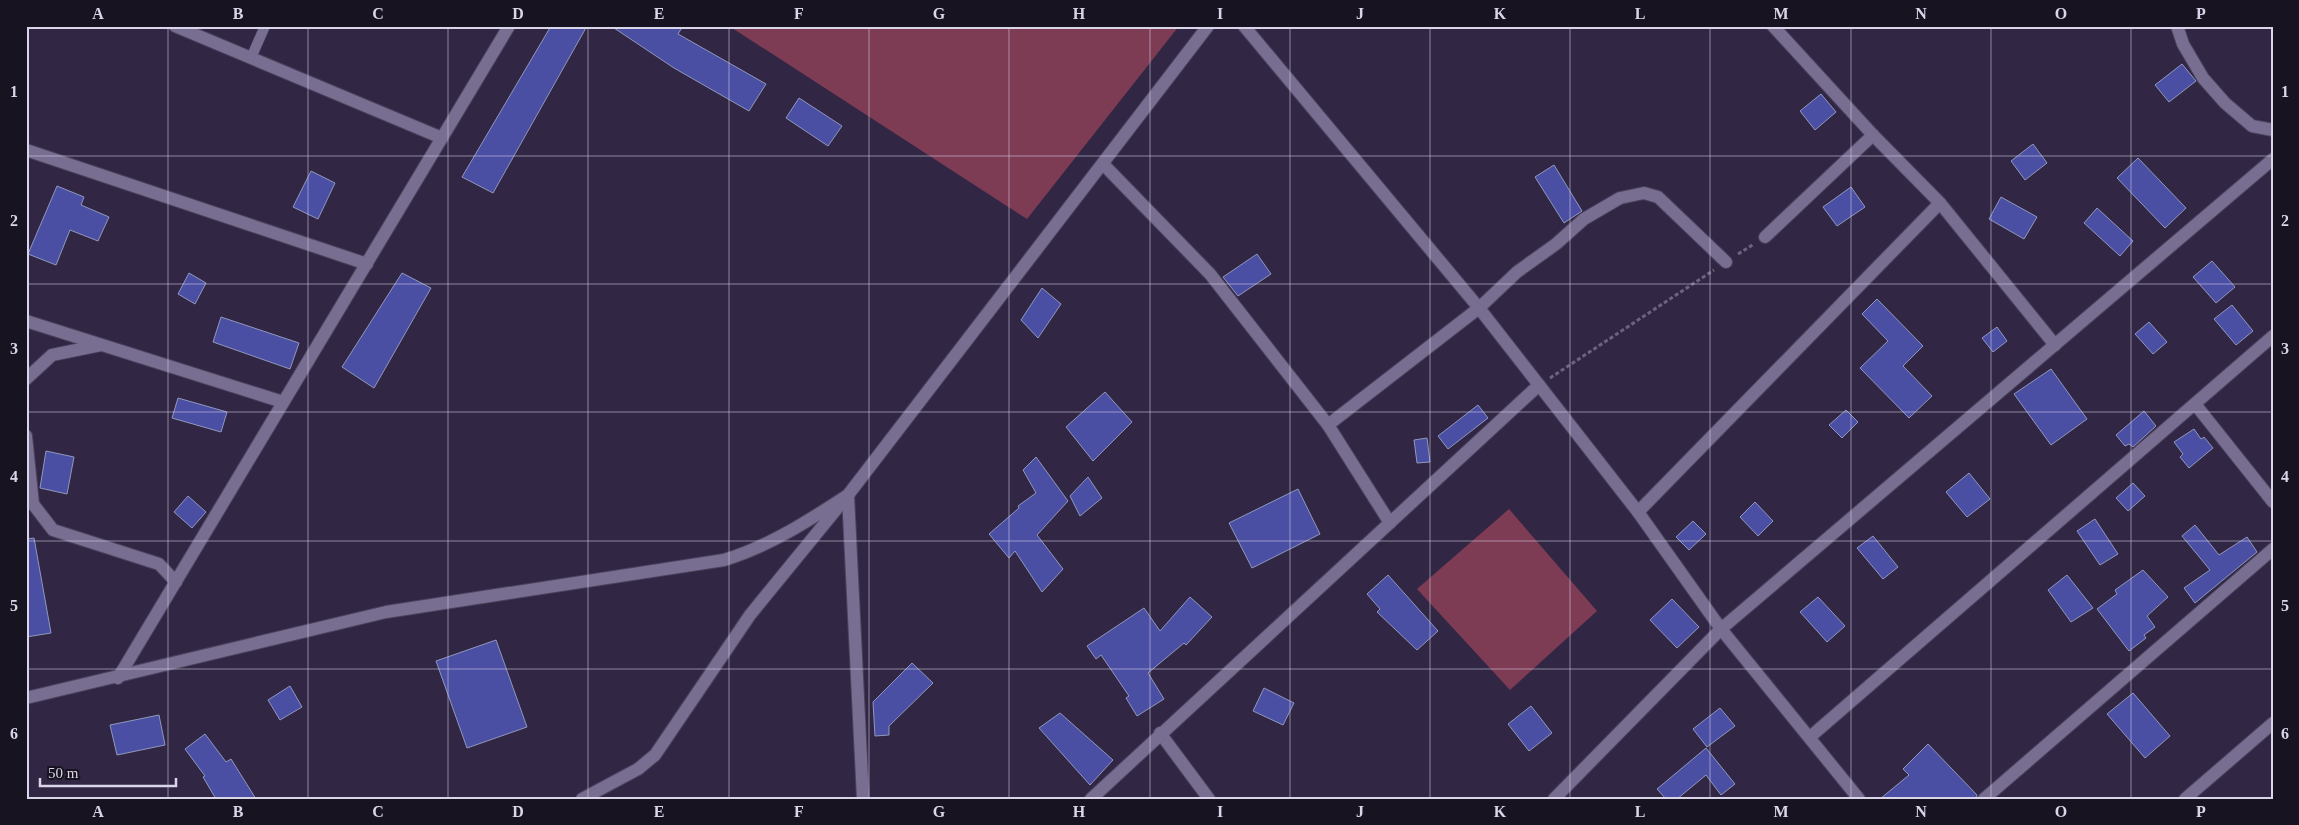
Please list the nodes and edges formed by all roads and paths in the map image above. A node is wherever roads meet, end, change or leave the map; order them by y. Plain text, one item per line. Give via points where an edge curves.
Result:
1 (175, 26) edge
2 (265, 26) edge
3 (509, 26) edge
4 (1208, 26) edge
5 (1244, 26) edge
6 (1773, 26) edge
7 (2177, 26) edge
8 (251, 58) junction
9 (2273, 130) edge
10 (1873, 136) junction
11 (442, 138) junction
12 (26, 150) edge
13 (2273, 159) edge
14 (1103, 164) junction
15 (1940, 203) junction
16 (1765, 237) joint
17 (1726, 262) junction
18 (366, 264) junction
19 (1479, 308) junction
20 (26, 321) edge
21 (2273, 336) edge
22 (102, 345) junction
23 (2055, 345) junction
24 (26, 379) edge
25 (1539, 385) junction
26 (284, 402) junction
27 (2195, 404) junction
28 (1328, 426) junction
29 (26, 436) edge
30 (848, 495) junction
31 (2273, 502) edge
32 (29, 504) edge
33 (1638, 512) junction
34 (1390, 523) junction
35 (2271, 553) edge
36 (176, 582) junction
37 (1721, 629) junction
38 (118, 678) junction
39 (26, 698) edge
40 (2273, 723) edge
41 (1160, 733) junction
42 (1810, 737) junction
43 (582, 799) edge
44 (863, 799) edge
45 (1091, 799) edge
46 (1209, 799) edge
47 (1554, 799) edge
48 (1859, 799) edge
49 (1984, 799) edge
50 (2185, 799) edge

1 - 8 street
2 - 8 lane
3 - 11 street
4 - 14 street
5 - 19 street
6 - 10 street
7 - 9 street via 2203,78 2225,103 2252,126
8 - 11 street
10 - 15 street
10 - 16 street
11 - 18 street
12 - 18 street
13 - 23 street
14 - 28 street via 1210,274
14 - 30 street
15 - 23 street
15 - 33 street
16 - 17 path
17 - 19 street via 1658,197 1644,193 1620,198 1584,219 1517,272
17 - 25 path
18 - 26 street
19 - 25 street
19 - 28 street
20 - 22 street
21 - 27 street
22 - 24 street via 52,355
22 - 26 street
23 - 37 street
25 - 33 street
25 - 34 street
26 - 36 street
27 - 31 street
27 - 42 street
28 - 34 street
29 - 32 street
30 - 38 street via 791,532 724,560 386,612
30 - 43 street via 750,615 655,755 638,769
30 - 44 street
32 - 36 street via 53,530 159,564
33 - 37 street
34 - 41 street
35 - 49 street
36 - 38 street
37 - 42 street
37 - 47 street
38 - 39 street
40 - 50 street
41 - 45 street
41 - 46 street
42 - 48 street

